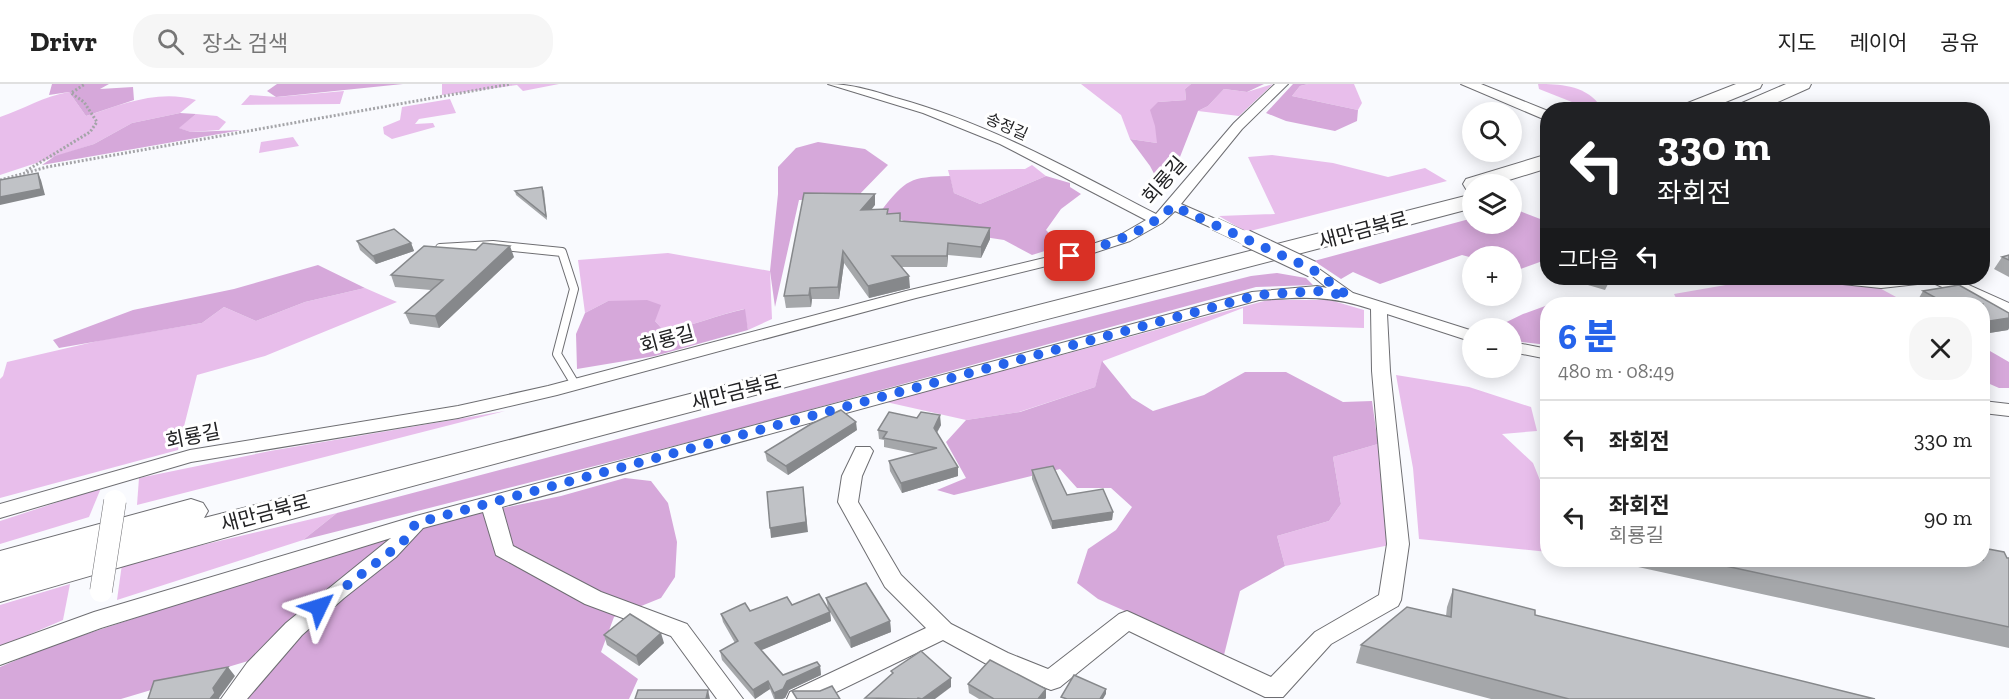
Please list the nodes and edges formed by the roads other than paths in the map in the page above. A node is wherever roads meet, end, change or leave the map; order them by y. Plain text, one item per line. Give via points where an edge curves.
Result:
1 (834, 84) edge
2 (1282, 84) edge
3 (1468, 84) edge
4 (1753, 84) edge
5 (1802, 85) edge
6 (1707, 102) edge
7 (1761, 102) edge
8 (1540, 113) edge
9 (1540, 163) edge
10 (1507, 174) edge
11 (1540, 181) edge
12 (1522, 187) edge
13 (1462, 188) edge
14 (1462, 204) edge
15 (1173, 206) junction
16 (1157, 220) junction
17 (440, 248) edge
18 (1951, 285) edge
19 (1348, 296) junction
20 (1978, 297) edge
21 (1990, 302) edge
22 (1379, 307) junction
23 (2009, 311) edge
24 (1462, 333) edge
25 (1522, 349) edge
26 (1540, 352) edge
27 (575, 384) junction
28 (1990, 408) edge
29 (2009, 410) edge
30 (863, 451) dead end
31 (120, 475) junction
32 (491, 503) junction
33 (0, 511) edge
34 (416, 523) junction
35 (0, 564) edge
36 (0, 588) edge
37 (94, 621) junction
38 (944, 630) junction
39 (0, 656) edge
40 (1277, 695) edge
41 (233, 699) edge
42 (731, 699) edge
43 (799, 699) edge

1 - 16 street, 송정길 via 927,110 1004,141
2 - 15 street, 회룡길 via 1238,126
3 - 8 street
4 - 6 highway
5 - 7 highway
9 - 10 highway, 새만금북로
11 - 12 highway
13 - 35 highway, 새만금북로 via 381,460
14 - 36 highway, 새만금북로 via 203,529
15 - 16 street, 회룡길
15 - 19 street, bridge via 1312,269
16 - 27 street, 회룡길 via 1125,238 1070,256
17 - 27 lane via 493,245 562,252 574,289 557,354
18 - 20 street
19 - 22 street
19 - 32 street via 1317,291 1258,295
21 - 23 street
22 - 24 street
22 - 40 street via 1381,371 1398,544 1390,600 1323,638
25 - 26 street
27 - 31 street, 회룡길 via 458,412 190,456
28 - 29 street
30 - 38 street via 852,476 848,502 893,581
31 - 33 street, 회룡길
31 - 37 street, bridge
32 - 34 street
32 - 42 street via 504,550 593,598 679,630
34 - 37 street
34 - 41 street via 403,542 334,593 260,661
37 - 39 street
38 - 40 street via 1000,660 1051,680 1126,620
38 - 43 street

